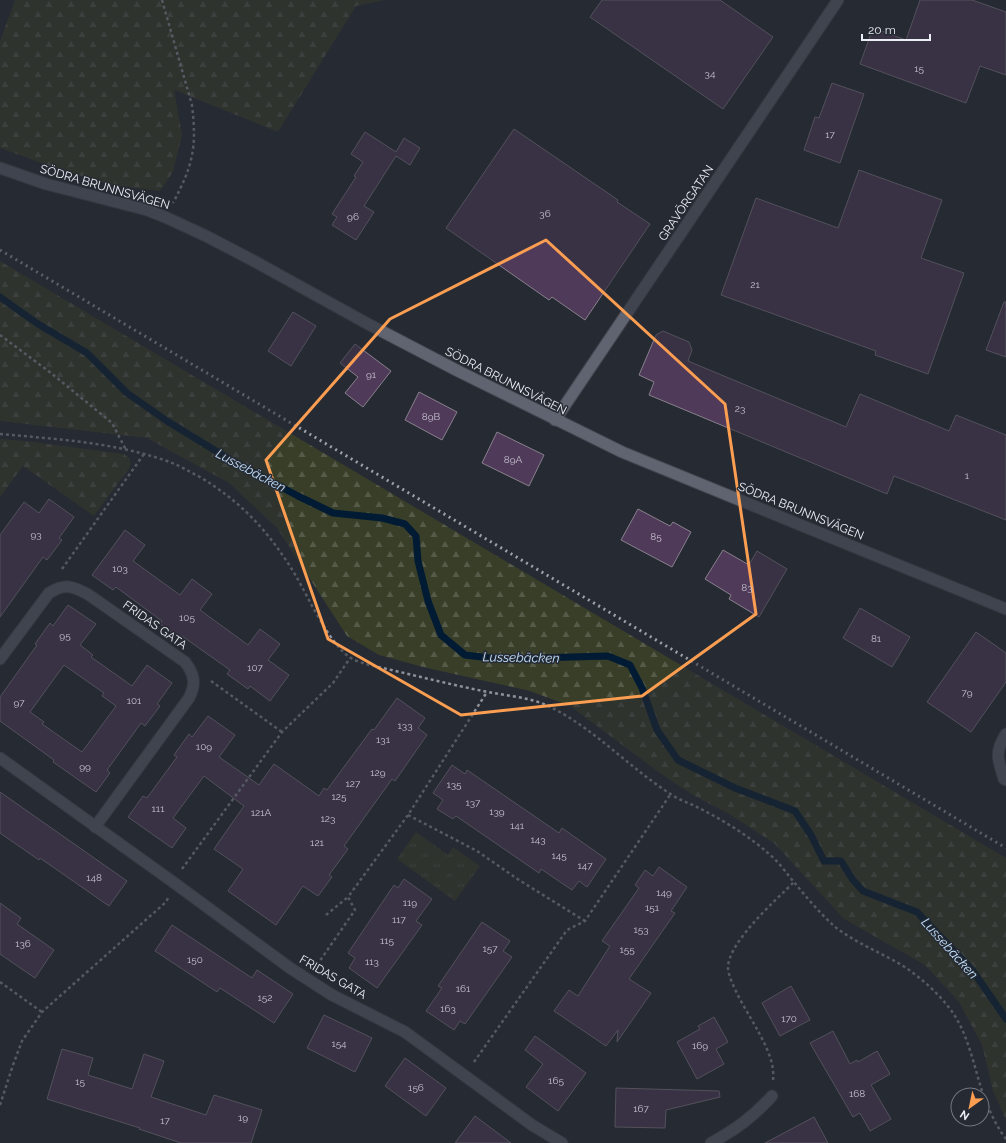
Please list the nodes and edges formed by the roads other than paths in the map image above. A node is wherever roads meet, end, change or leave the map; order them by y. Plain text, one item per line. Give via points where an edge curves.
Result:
1 (838, 0) edge
2 (0, 168) edge
3 (555, 420) junction
4 (1006, 609) edge
5 (0, 659) edge
6 (1006, 734) edge
7 (0, 758) edge
8 (1006, 780) edge
9 (95, 827) junction
10 (772, 1096) road end
11 (562, 1143) edge
12 (711, 1143) edge

1 - 3 street, GRAVÖRGATAN
2 - 3 street, SÖDRA BRUNNSVÄGEN via 46,184 148,210 165,217 220,243 368,324
3 - 4 street, SÖDRA BRUNNSVÄGEN via 622,452
5 - 9 street, FRIDAS GATA via 49,593 67,586 89,595 185,662 191,670 194,680 189,698
6 - 8 street via 997,758
7 - 9 street, FRIDAS GATA
9 - 11 street, FRIDAS GATA via 307,980 404,1032 532,1125
10 - 12 street via 757,1112

